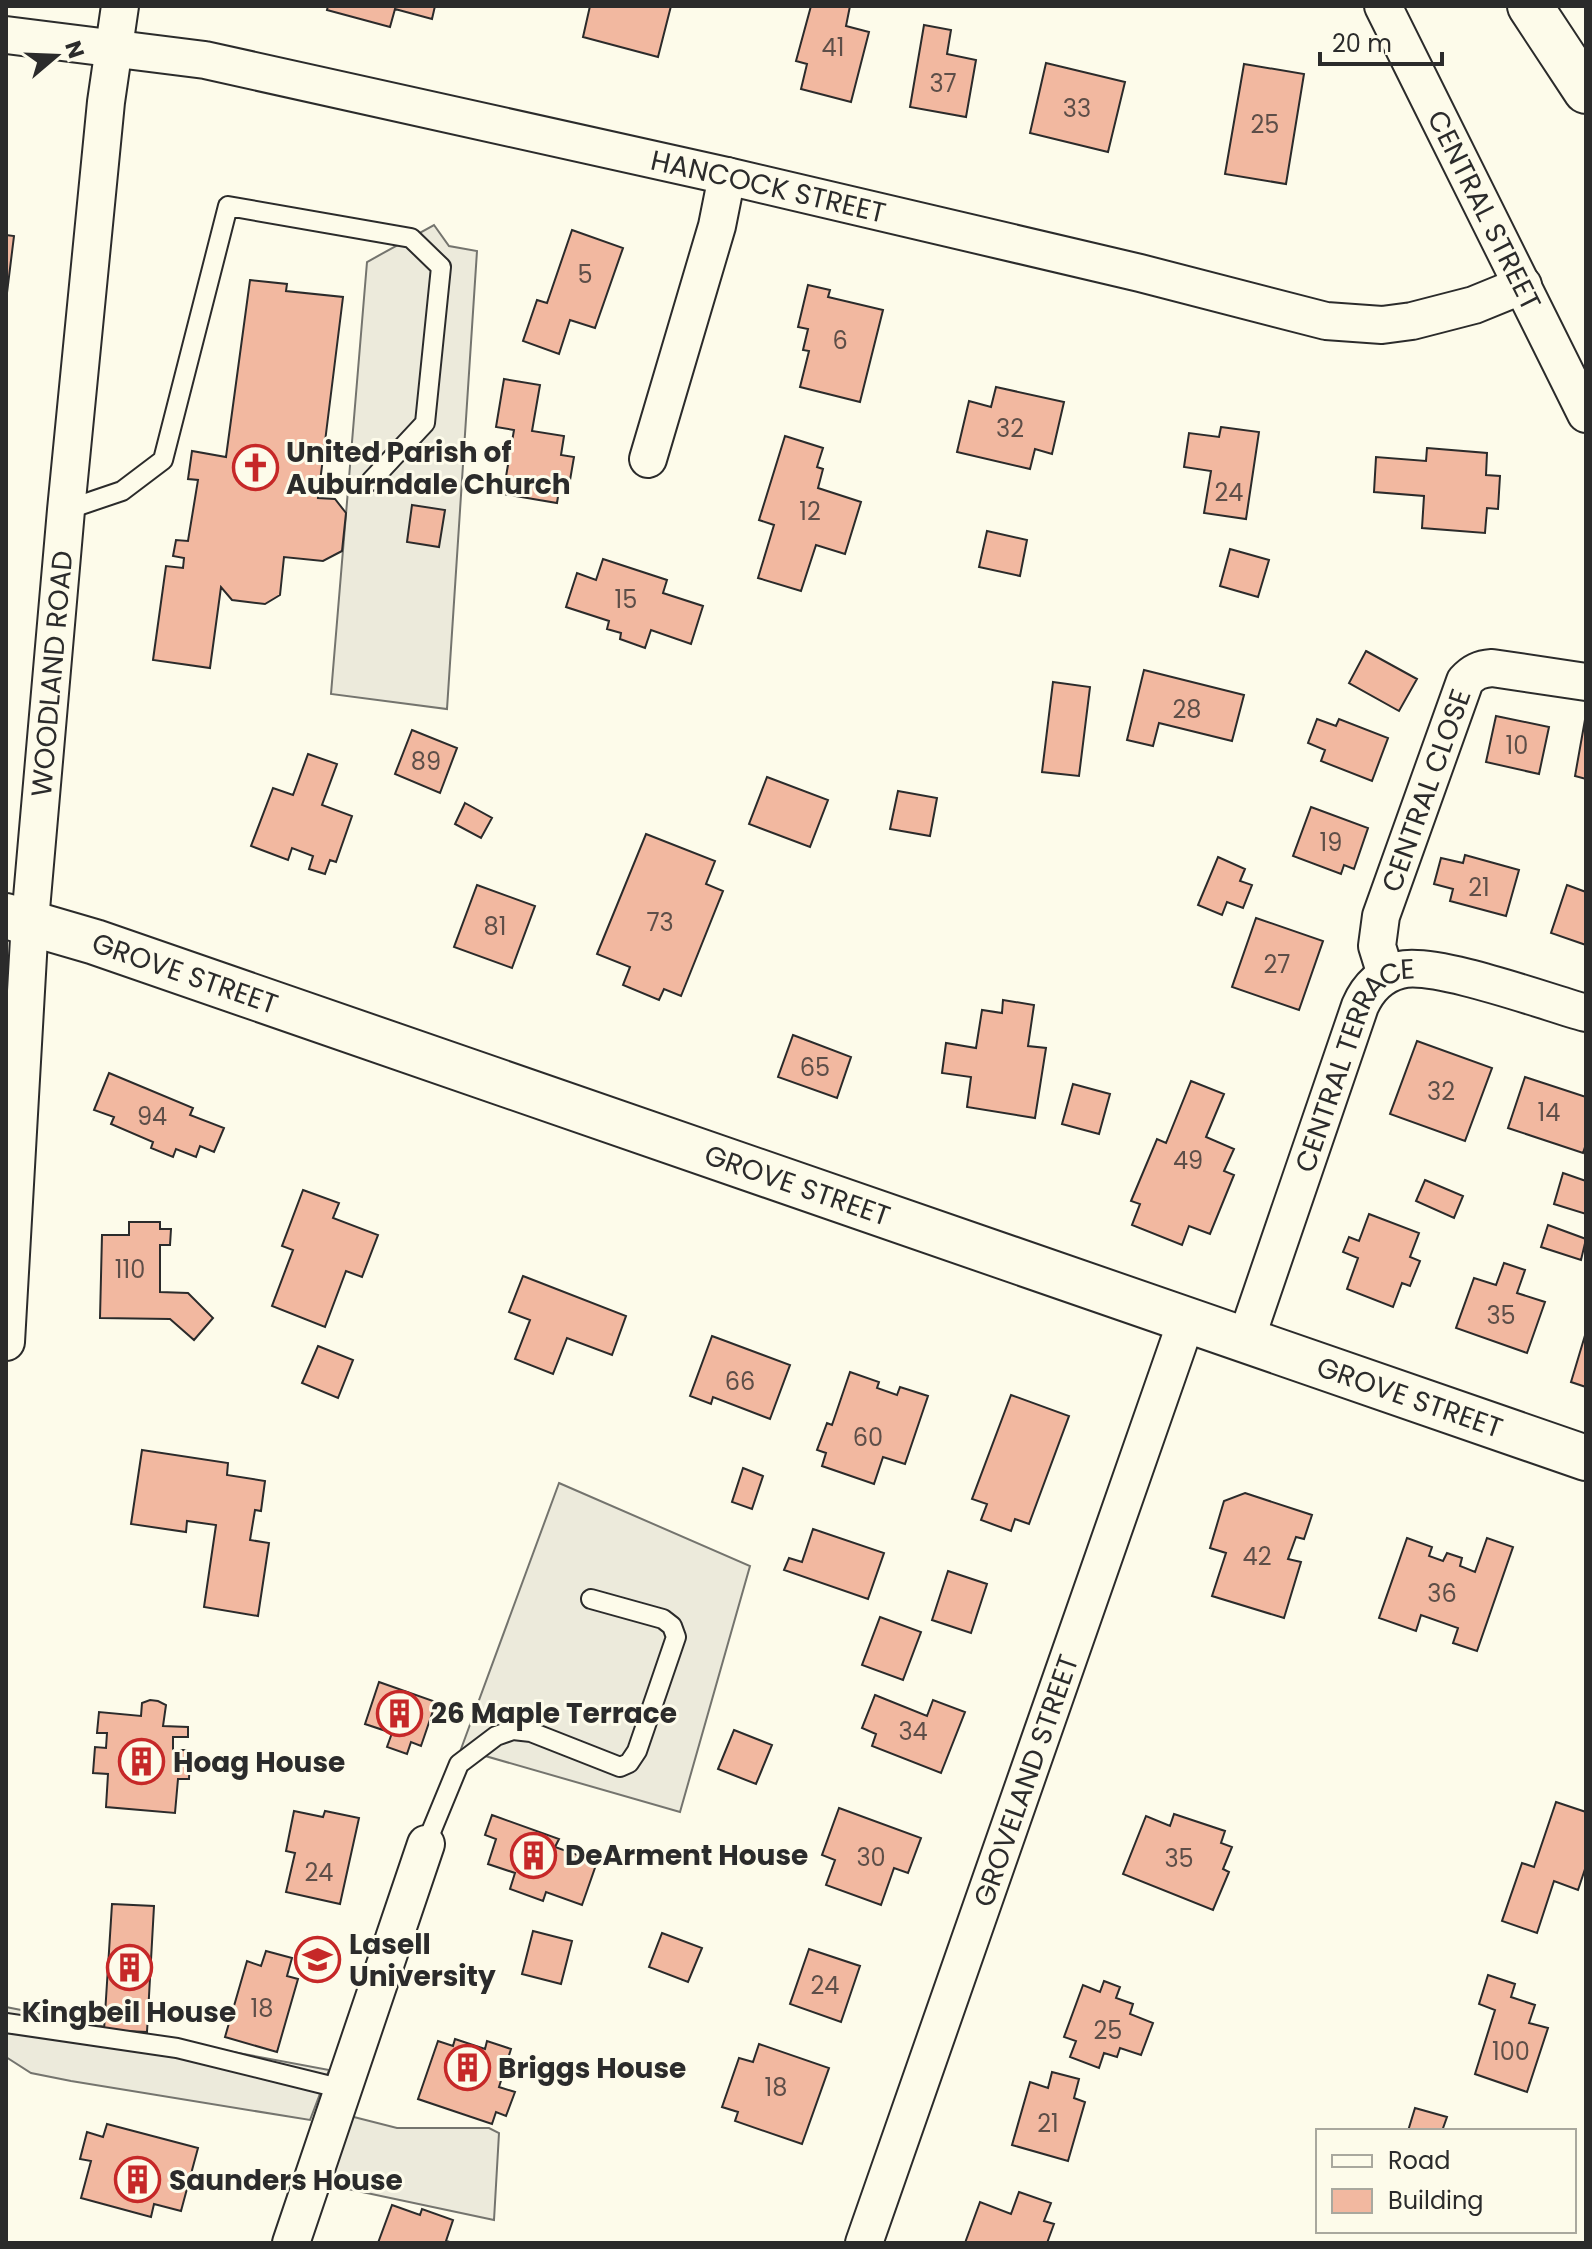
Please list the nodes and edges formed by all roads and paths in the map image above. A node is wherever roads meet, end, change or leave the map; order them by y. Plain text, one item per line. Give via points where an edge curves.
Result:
1 (120, 6) edge
2 (1383, 6) edge
3 (1530, 6) edge
4 (6, 35) edge
5 (116, 48) junction
6 (1586, 91) edge
7 (727, 176) junction
8 (1523, 285) junction
9 (1586, 414) edge
10 (648, 459) dead end
11 (371, 481) dead end
12 (66, 510) junction
13 (1586, 682) edge
14 (18, 918) edge
15 (1386, 975) junction
16 (1586, 1013) edge
17 (8, 1292) edge
18 (1187, 1319) junction
19 (1246, 1339) junction
20 (6, 1342) edge
21 (1586, 1458) edge
22 (591, 1599) dead end
23 (426, 1844) joint
24 (6, 2023) edge
25 (343, 2089) junction
26 (291, 2243) edge
27 (864, 2243) edge

1 - 5 street, WOODLAND ROAD
2 - 8 street, CENTRAL STREET
3 - 6 main road
4 - 5 street, HANCOCK STREET
5 - 7 street, HANCOCK STREET via 205,60
5 - 12 street, WOODLAND ROAD via 106,102
7 - 8 street, HANCOCK STREET via 1355,325 1426,318
7 - 10 street
8 - 9 street, CENTRAL STREET
11 - 12 lane via 425,423 441,267 411,238 228,206 163,460 122,491
12 - 14 street, WOODLAND ROAD
13 - 15 street, CENTRAL CLOSE via 1492,668 1465,681 1381,916 1377,946
14 - 17 street, WOODLAND ROAD
14 - 18 main road, GROVE STREET
15 - 16 street, CENTRAL TERRACE via 1431,969
15 - 19 street, CENTRAL TERRACE via 1360,1006
17 - 20 street, WOODLAND ROAD
18 - 19 main road, GROVE STREET
18 - 27 street, GROVELAND STREET
19 - 21 main road, GROVE STREET
22 - 23 lane via 663,1619 676,1637 629,1763 620,1767 531,1732 513,1730 496,1736 459,1764
23 - 25 street
24 - 25 lane via 177,2048
25 - 26 street

